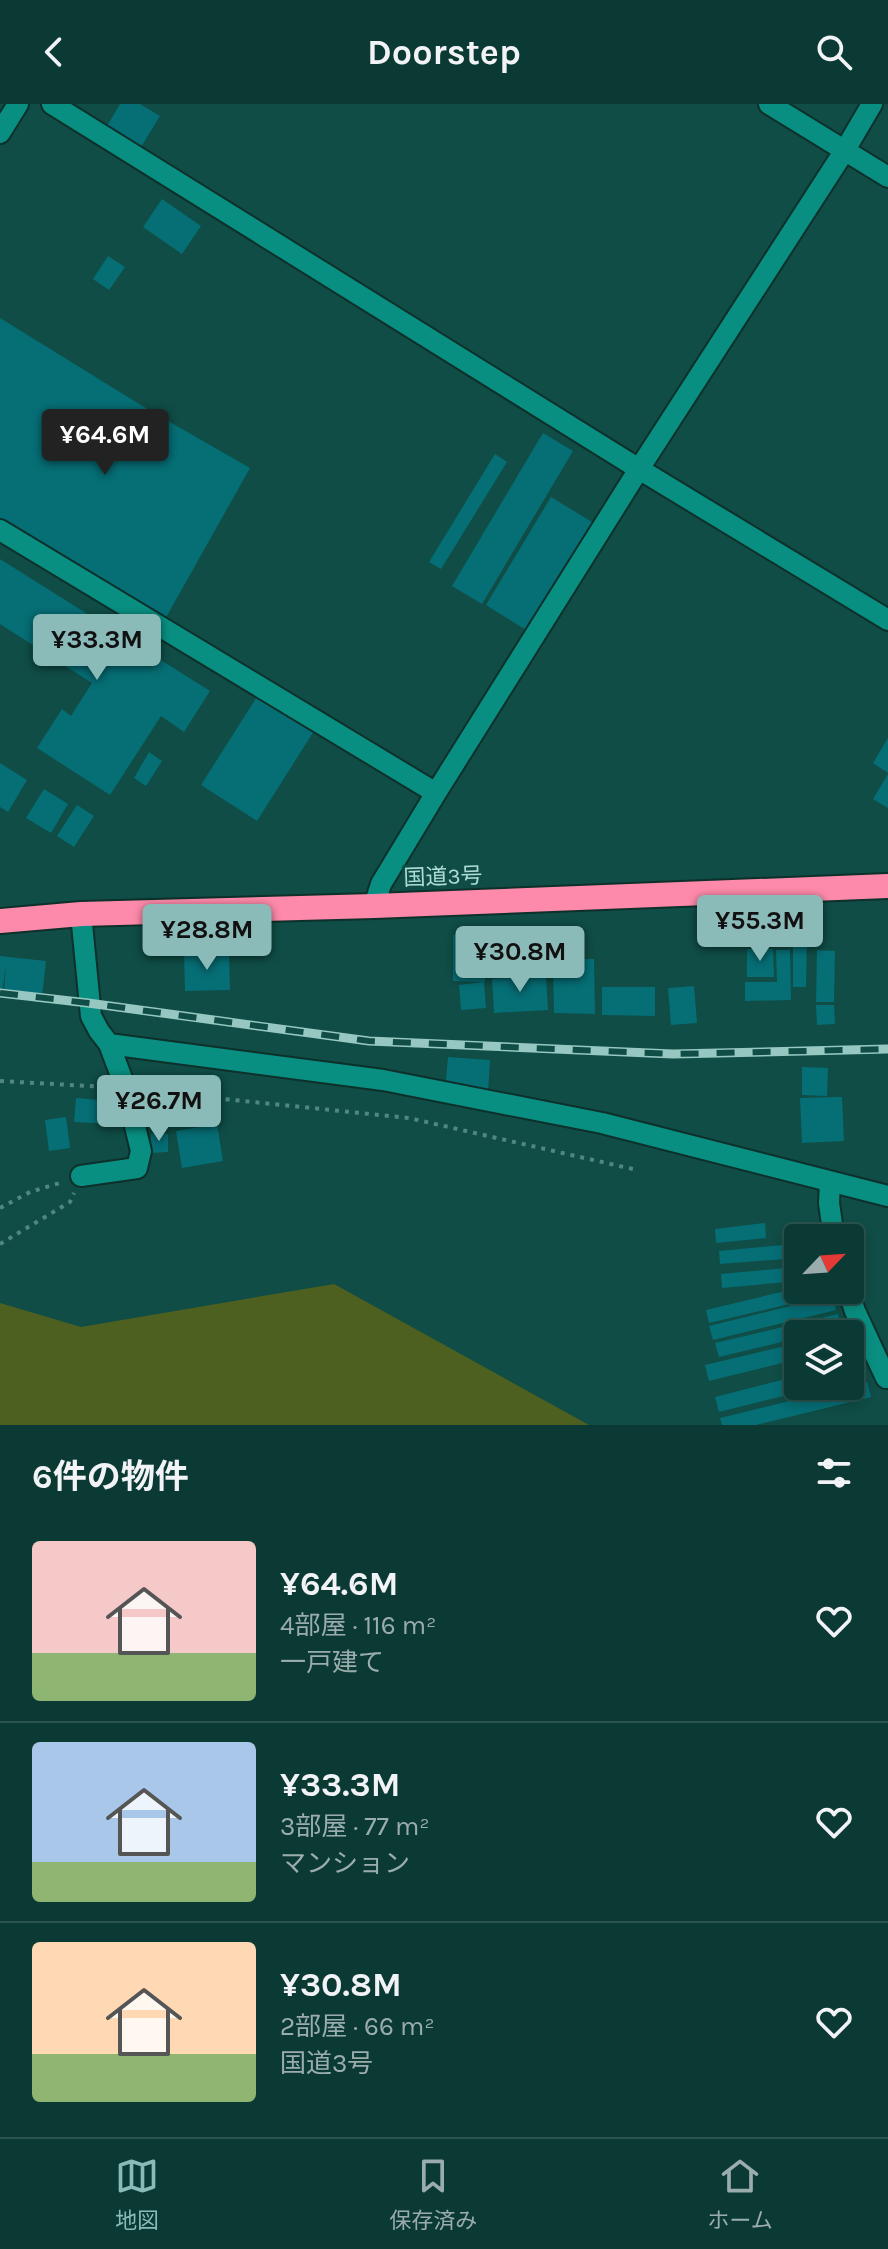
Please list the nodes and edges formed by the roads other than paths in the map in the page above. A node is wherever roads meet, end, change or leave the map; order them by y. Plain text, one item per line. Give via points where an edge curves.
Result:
1 (18, 104) edge
2 (52, 104) edge
3 (769, 104) edge
4 (872, 104) edge
5 (0, 133) edge
6 (845, 150) junction
7 (888, 177) edge
8 (639, 469) junction
9 (0, 530) edge
10 (888, 620) edge
11 (436, 793) junction
12 (888, 886) edge
13 (374, 906) junction
14 (81, 914) junction
15 (0, 921) edge
16 (109, 1044) junction
17 (81, 1176) road end
18 (830, 1182) junction
19 (888, 1196) edge
20 (832, 1224) edge
21 (853, 1304) edge
22 (886, 1378) dead end

1 - 5 street
2 - 8 street
3 - 6 street
4 - 6 street
6 - 7 street
6 - 8 street
8 - 10 street
8 - 11 street
9 - 11 street
11 - 13 street via 381,884
12 - 13 highway, 国道3号
13 - 14 highway, 国道3号
14 - 15 highway, 国道3号
14 - 16 street via 91,1016
16 - 17 street via 141,1151 137,1168
16 - 18 street via 415,1086 602,1123
18 - 19 street
18 - 20 street
21 - 22 street

